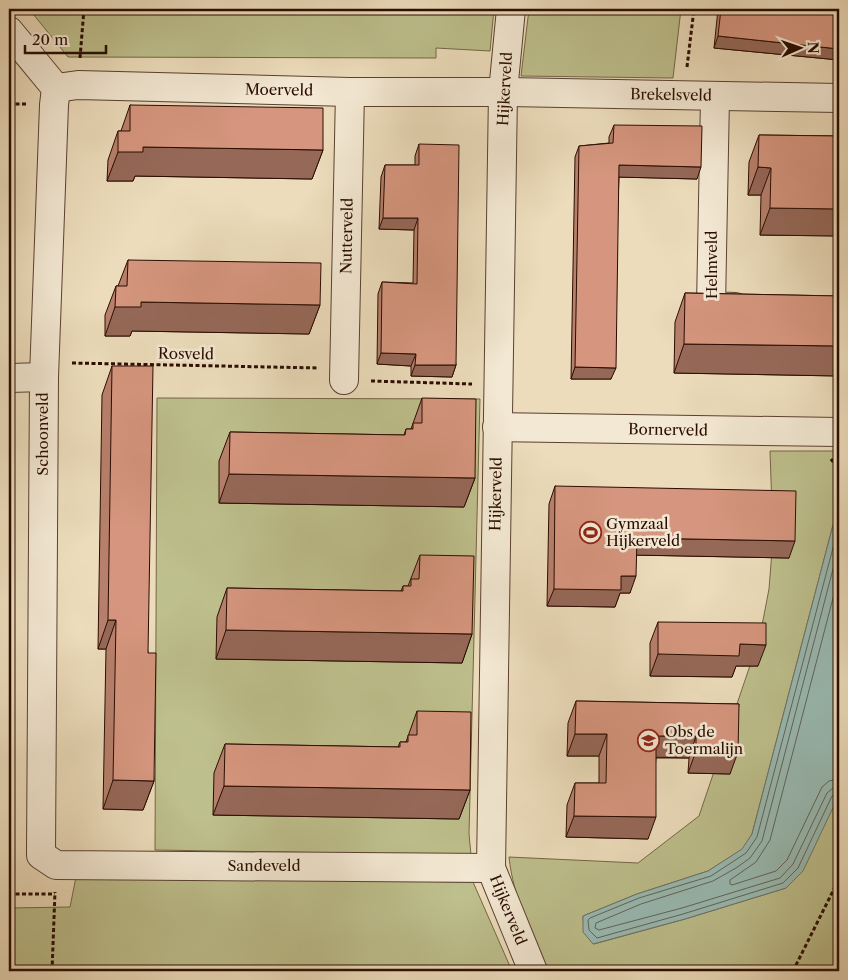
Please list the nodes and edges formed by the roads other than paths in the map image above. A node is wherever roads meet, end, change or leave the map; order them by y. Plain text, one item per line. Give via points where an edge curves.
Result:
1 (511, 9) edge
2 (9, 30) edge
3 (67, 87) junction
4 (350, 92) junction
5 (503, 92) junction
6 (715, 96) junction
7 (839, 98) edge
8 (760, 308) edge
9 (44, 370) junction
10 (335, 374) road end
11 (9, 378) edge
12 (498, 427) junction
13 (839, 432) edge
14 (41, 855) joint
15 (491, 868) junction
16 (533, 971) edge

1 - 5 street, Hijkerveld
2 - 3 street
3 - 4 street, Moerveld
3 - 9 street, Schoonveld via 54,105
4 - 5 street, Moerveld
4 - 10 street, Nutterveld
5 - 6 street, Brekelsveld
5 - 12 street, Hijkerveld
6 - 7 street, Brekelsveld
6 - 8 street, Helmveld via 711,306
9 - 11 street
9 - 14 street, Schoonveld
12 - 13 street, Bornerveld
12 - 15 street, Hijkerveld
14 - 15 street, Sandeveld via 56,866
15 - 16 street, Hijkerveld

